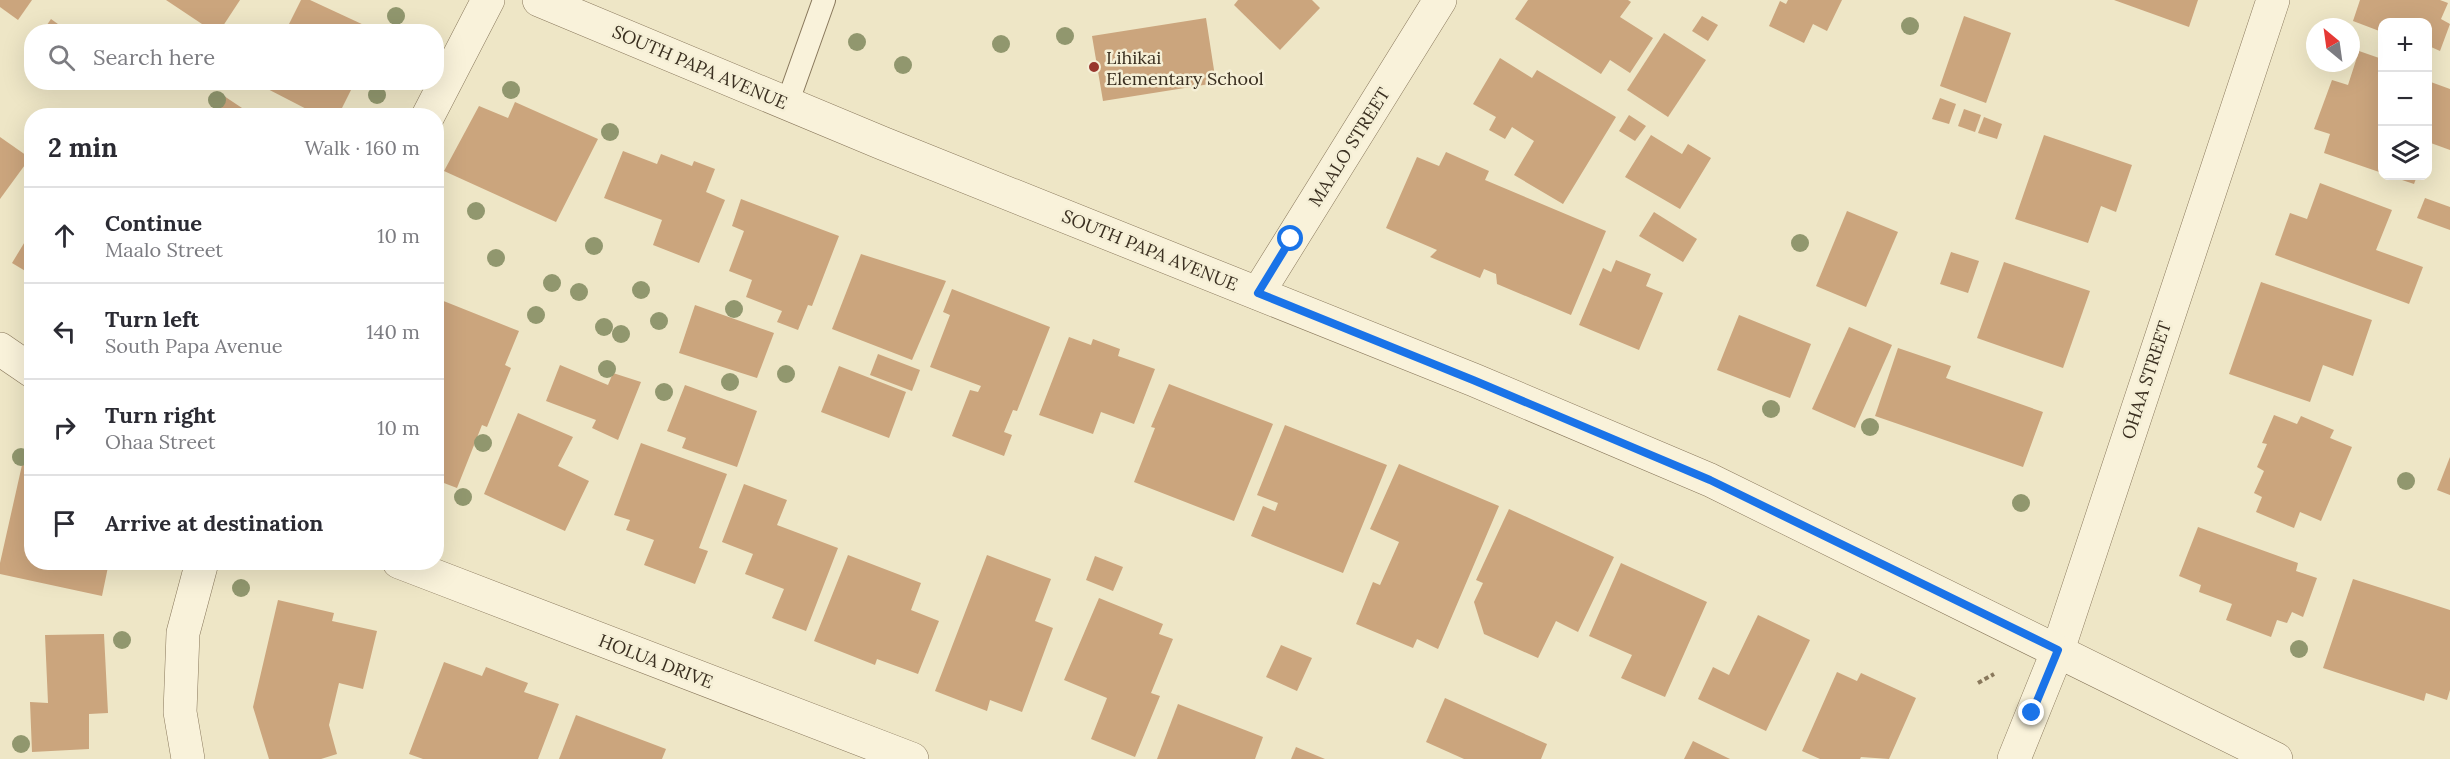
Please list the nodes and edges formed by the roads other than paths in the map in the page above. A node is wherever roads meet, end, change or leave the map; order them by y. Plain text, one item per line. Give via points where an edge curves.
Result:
1 (488, 0) edge
2 (539, 0) edge
3 (824, 0) edge
4 (1440, 0) edge
5 (2273, 0) edge
6 (444, 85) edge
7 (441, 90) edge
8 (787, 104) junction
9 (432, 108) edge
10 (1258, 293) junction
11 (0, 349) edge
12 (24, 366) edge
13 (200, 570) edge
14 (420, 570) edge
15 (2058, 650) junction
16 (188, 759) edge
17 (912, 759) edge
18 (2014, 759) edge
19 (2276, 759) edge

1 - 6 street
2 - 8 street, SOUTH PAPA AVENUE
3 - 8 lane
4 - 10 street, MAALO STREET
5 - 15 street, OHAA STREET
7 - 9 street
8 - 10 street, SOUTH PAPA AVENUE
10 - 15 street, SOUTH PAPA AVENUE via 1710,480
11 - 12 street
13 - 16 street via 183,633 180,712
14 - 17 street, HOLUA DRIVE
15 - 18 street, OHAA STREET
15 - 19 street, SOUTH PAPA AVENUE

